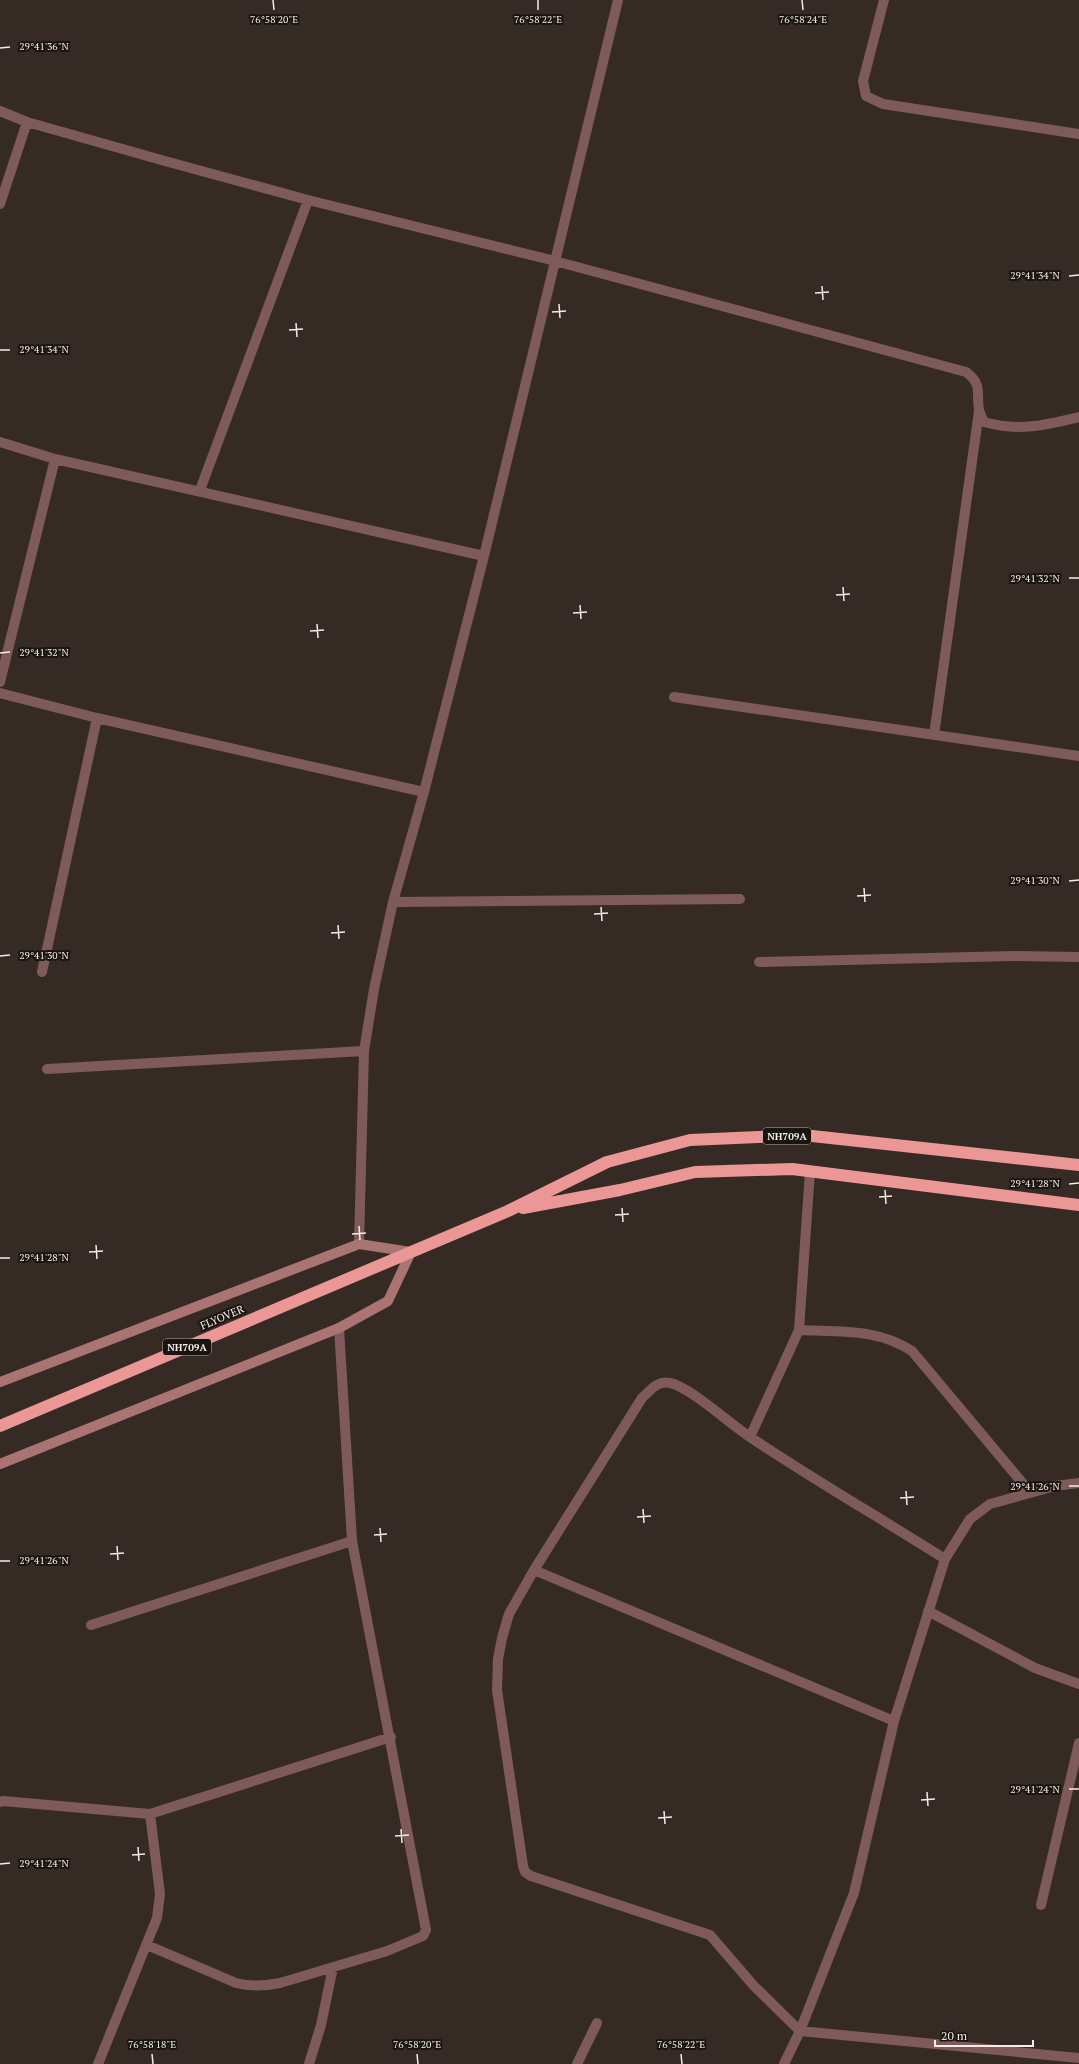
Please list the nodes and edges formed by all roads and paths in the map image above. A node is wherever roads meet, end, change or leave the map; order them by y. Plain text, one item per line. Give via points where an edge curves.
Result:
1 (618, 0) edge
2 (884, 0) edge
3 (0, 111) edge
4 (28, 122) junction
5 (1079, 134) edge
6 (308, 200) junction
7 (0, 204) edge
8 (555, 261) junction
9 (979, 411) junction
10 (1079, 417) edge
11 (0, 442) edge
12 (55, 459) junction
13 (200, 490) junction
14 (484, 556) junction
15 (0, 682) edge
16 (0, 693) edge
17 (674, 697) dead end
18 (97, 718) junction
19 (934, 735) junction
20 (1079, 756) edge
21 (424, 792) junction
22 (740, 899) dead end
23 (393, 902) junction
24 (1079, 957) edge
25 (759, 962) dead end
26 (42, 972) dead end
27 (364, 1051) junction
28 (47, 1069) dead end
29 (1079, 1165) edge
30 (810, 1171) junction
31 (1079, 1205) edge
32 (508, 1210) junction
33 (359, 1244) junction
34 (411, 1252) junction
35 (339, 1328) junction
36 (799, 1330) junction
37 (0, 1382) edge
38 (0, 1426) edge
39 (750, 1437) junction
40 (0, 1464) edge
41 (1079, 1483) edge
42 (1030, 1492) junction
43 (352, 1541) junction
44 (945, 1559) junction
45 (534, 1570) junction
46 (928, 1611) junction
47 (91, 1626) dead end
48 (1079, 1684) edge
49 (894, 1721) junction
50 (391, 1738) junction
51 (1079, 1742) edge
52 (0, 1802) edge
53 (150, 1814) junction
54 (1041, 1904) dead end
55 (147, 1945) junction
56 (333, 1967) junction
57 (597, 2023) dead end
58 (800, 2031) junction
59 (1079, 2058) edge
60 (98, 2064) edge
61 (309, 2064) edge
62 (577, 2064) edge
63 (784, 2064) edge

1 - 8 street
2 - 5 street via 863,81 866,96 883,104
3 - 4 street
4 - 6 street
4 - 7 street
6 - 8 street
6 - 13 street
8 - 9 street via 966,372 974,378 978,386
8 - 14 street
9 - 10 street via 984,422 1015,428
9 - 19 street
11 - 12 street
12 - 13 street
12 - 15 street
13 - 14 street
14 - 21 street
16 - 18 street
17 - 19 street
18 - 21 street
18 - 26 street
19 - 20 street
21 - 23 street
22 - 23 street
23 - 27 street via 374,989
24 - 25 street via 1013,956
27 - 28 street
27 - 33 street
29 - 32 highway, NH709A via 804,1135 690,1140 607,1162
30 - 31 highway, NH709A
30 - 32 highway, NH709A via 792,1169 695,1172 620,1190
30 - 36 street
32 - 34 highway, NH709A
33 - 34 street
33 - 37 street
34 - 35 street via 388,1301
34 - 38 highway, FLYOVER / NH709A
35 - 40 street
35 - 43 street
36 - 39 street
36 - 42 street via 879,1336 897,1341 912,1351
39 - 44 street
39 - 45 street via 682,1388 669,1383 654,1386 642,1398
41 - 42 street
42 - 44 street via 990,1504 980,1511 970,1519
43 - 47 street
43 - 50 street
44 - 46 street
45 - 49 street
45 - 58 street via 509,1614 498,1659 497,1690 520,1853 525,1872 710,1935 754,1986
46 - 48 street via 1035,1668
46 - 49 street
49 - 58 street via 854,1892
50 - 53 street
50 - 56 street via 426,1930 423,1936 387,1951
51 - 54 street
52 - 53 street
53 - 55 street via 160,1894 157,1918
55 - 56 street via 248,1986 280,1983
55 - 60 street
56 - 61 street via 321,2025
57 - 62 street
58 - 59 street
58 - 63 street

